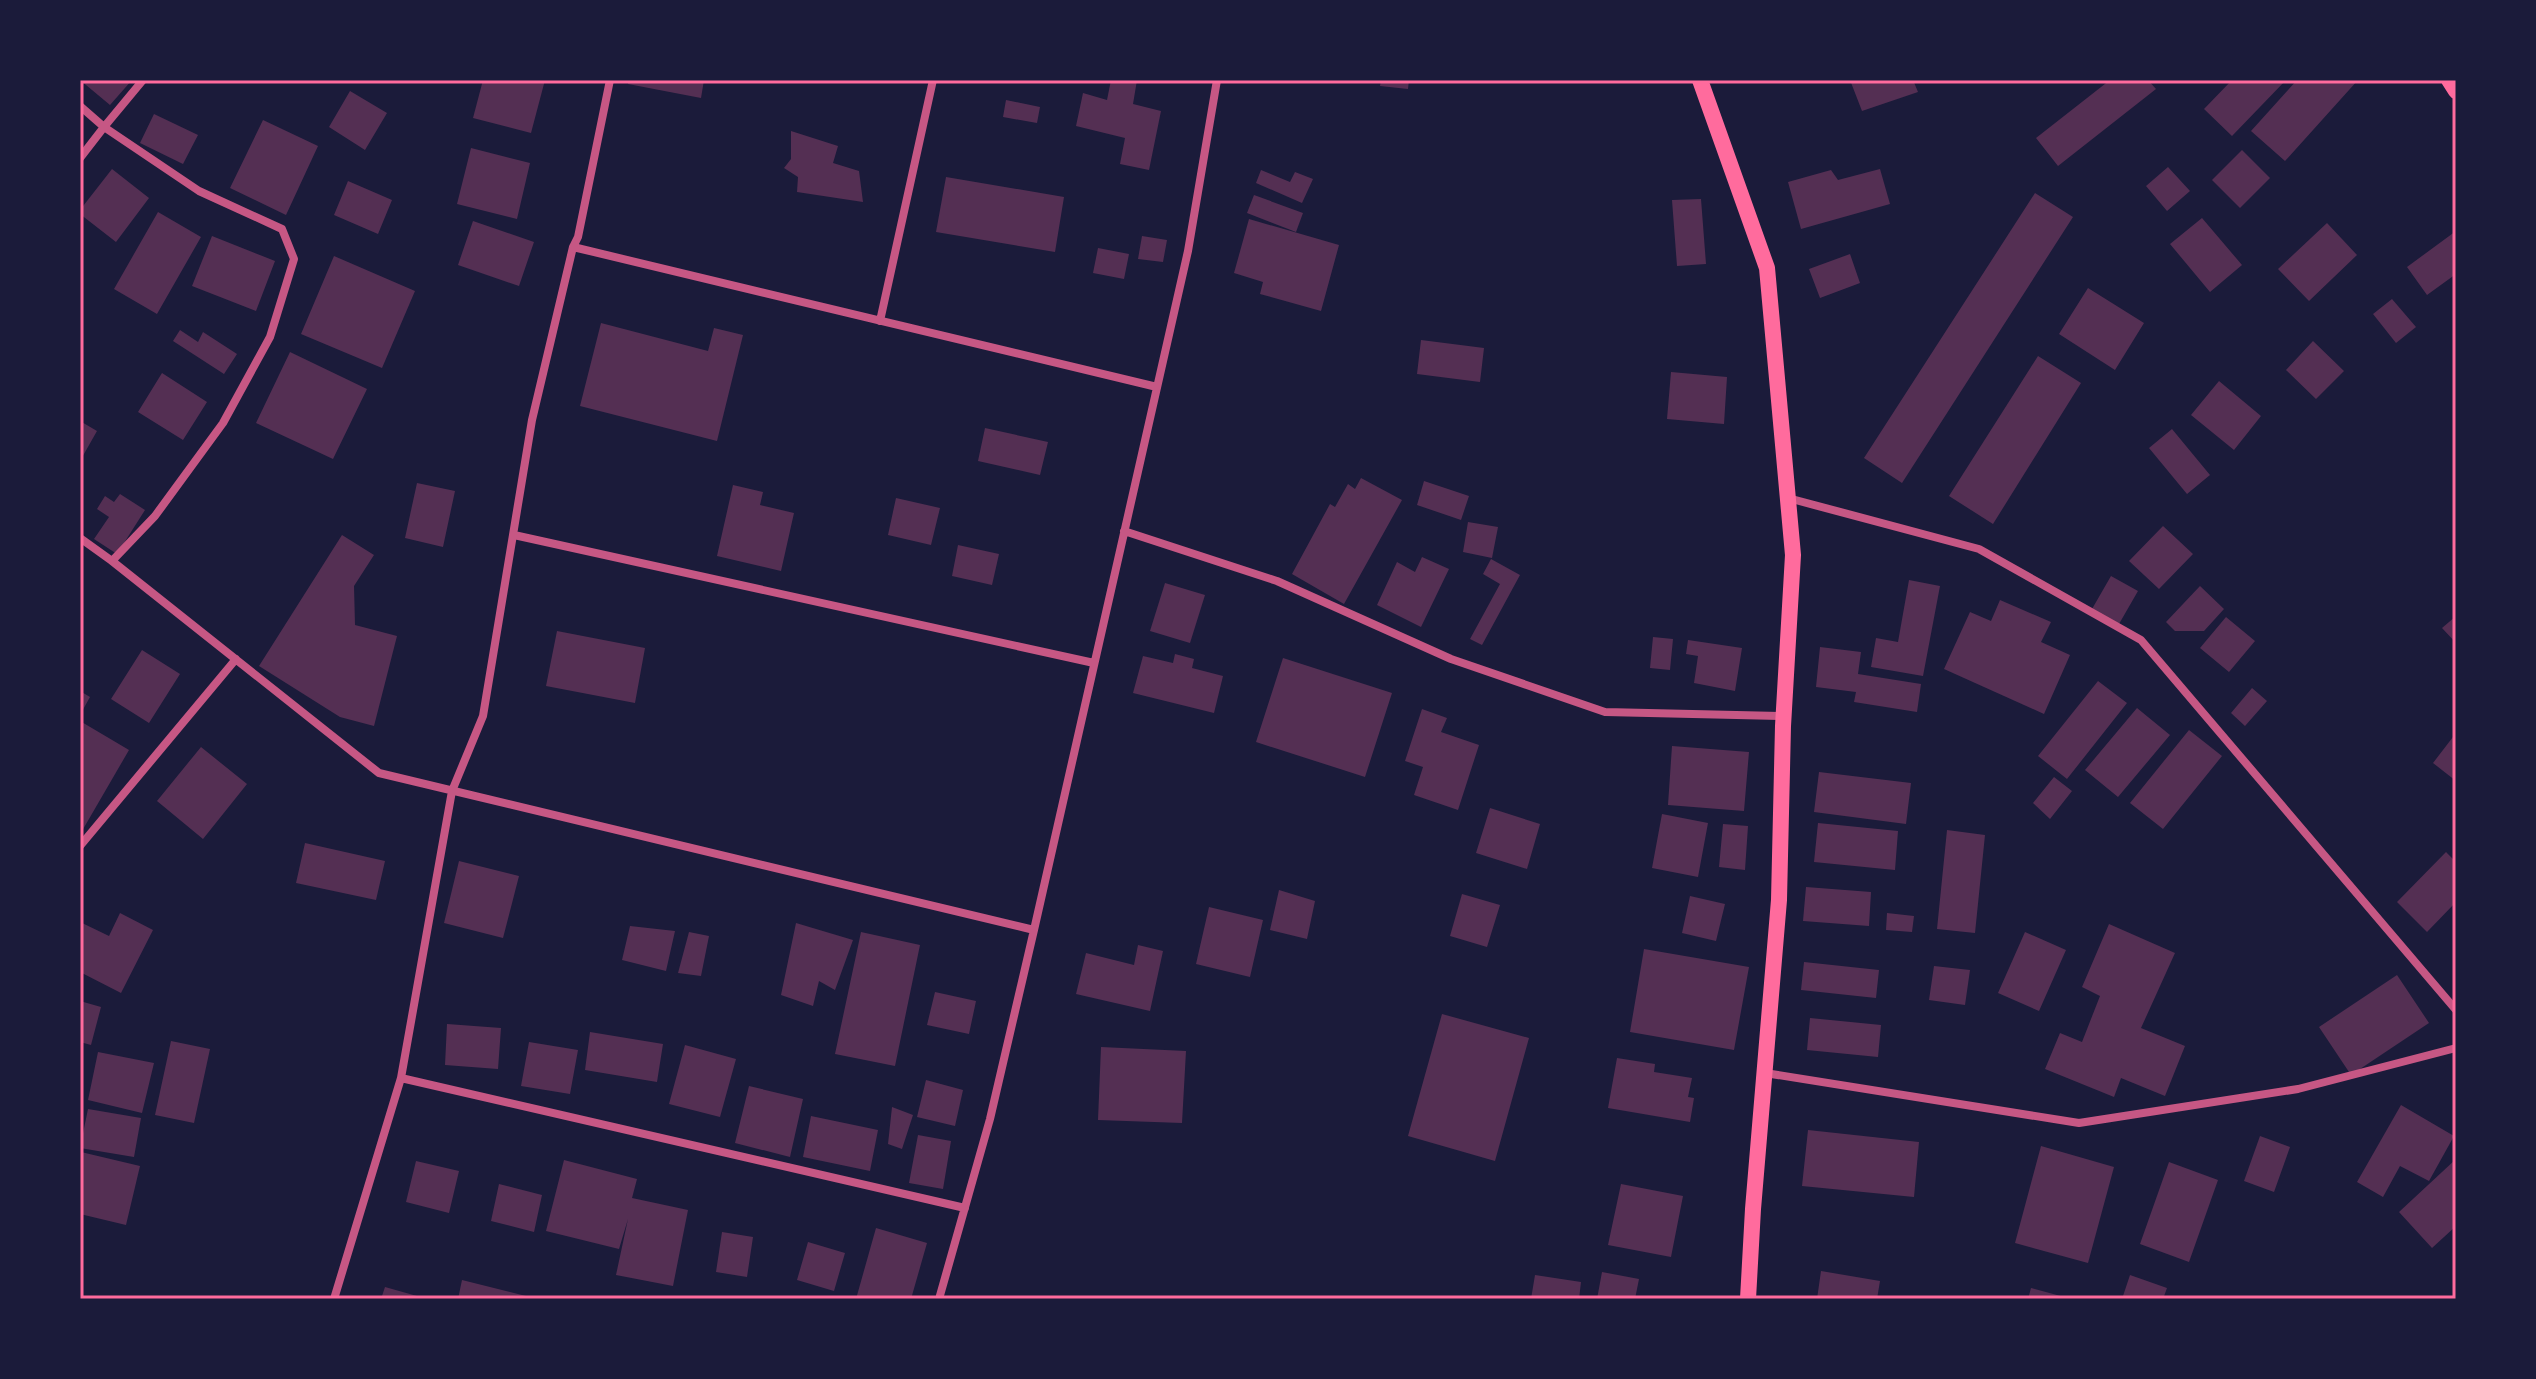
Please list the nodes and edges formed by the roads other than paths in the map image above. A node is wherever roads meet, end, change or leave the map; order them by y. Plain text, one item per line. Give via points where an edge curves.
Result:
1 (143, 80) edge
2 (610, 80) edge
3 (933, 80) edge
4 (1217, 80) edge
5 (1700, 80) edge
6 (2449, 80) edge
7 (2456, 91) edge
8 (80, 106) edge
9 (104, 127) junction
10 (80, 158) edge
11 (573, 247) junction
12 (880, 321) junction
13 (1157, 387) junction
14 (1788, 498) junction
15 (1124, 531) junction
16 (514, 535) junction
17 (80, 538) edge
18 (112, 561) junction
19 (236, 659) junction
20 (1094, 663) junction
21 (1784, 716) junction
22 (452, 791) junction
23 (80, 846) edge
24 (1034, 930) junction
25 (2456, 1010) edge
26 (2456, 1048) edge
27 (1764, 1073) junction
28 (401, 1078) junction
29 (965, 1208) junction
30 (334, 1299) edge
31 (939, 1299) edge
32 (1748, 1299) edge

1 - 9 street
2 - 11 street
3 - 12 street
4 - 13 street via 1188,251
5 - 14 main road via 1767,268
6 - 7 main road
8 - 9 street
9 - 10 street
9 - 18 street via 199,191 282,229 294,259 270,337 223,423 155,516
11 - 12 street
11 - 16 street via 532,420
12 - 13 street
13 - 15 street
14 - 21 main road via 1793,555
14 - 25 street via 1979,549 2141,640
15 - 20 street
15 - 21 street via 1277,581 1451,659 1605,712
16 - 20 street
16 - 22 street via 483,716
17 - 18 street
18 - 19 street
19 - 22 street via 379,773
19 - 23 street
20 - 24 street
21 - 27 main road via 1779,900
22 - 24 street
22 - 28 street
24 - 29 street
26 - 27 street via 2298,1089 2079,1123
27 - 32 main road
28 - 29 street
28 - 30 street
29 - 31 street

